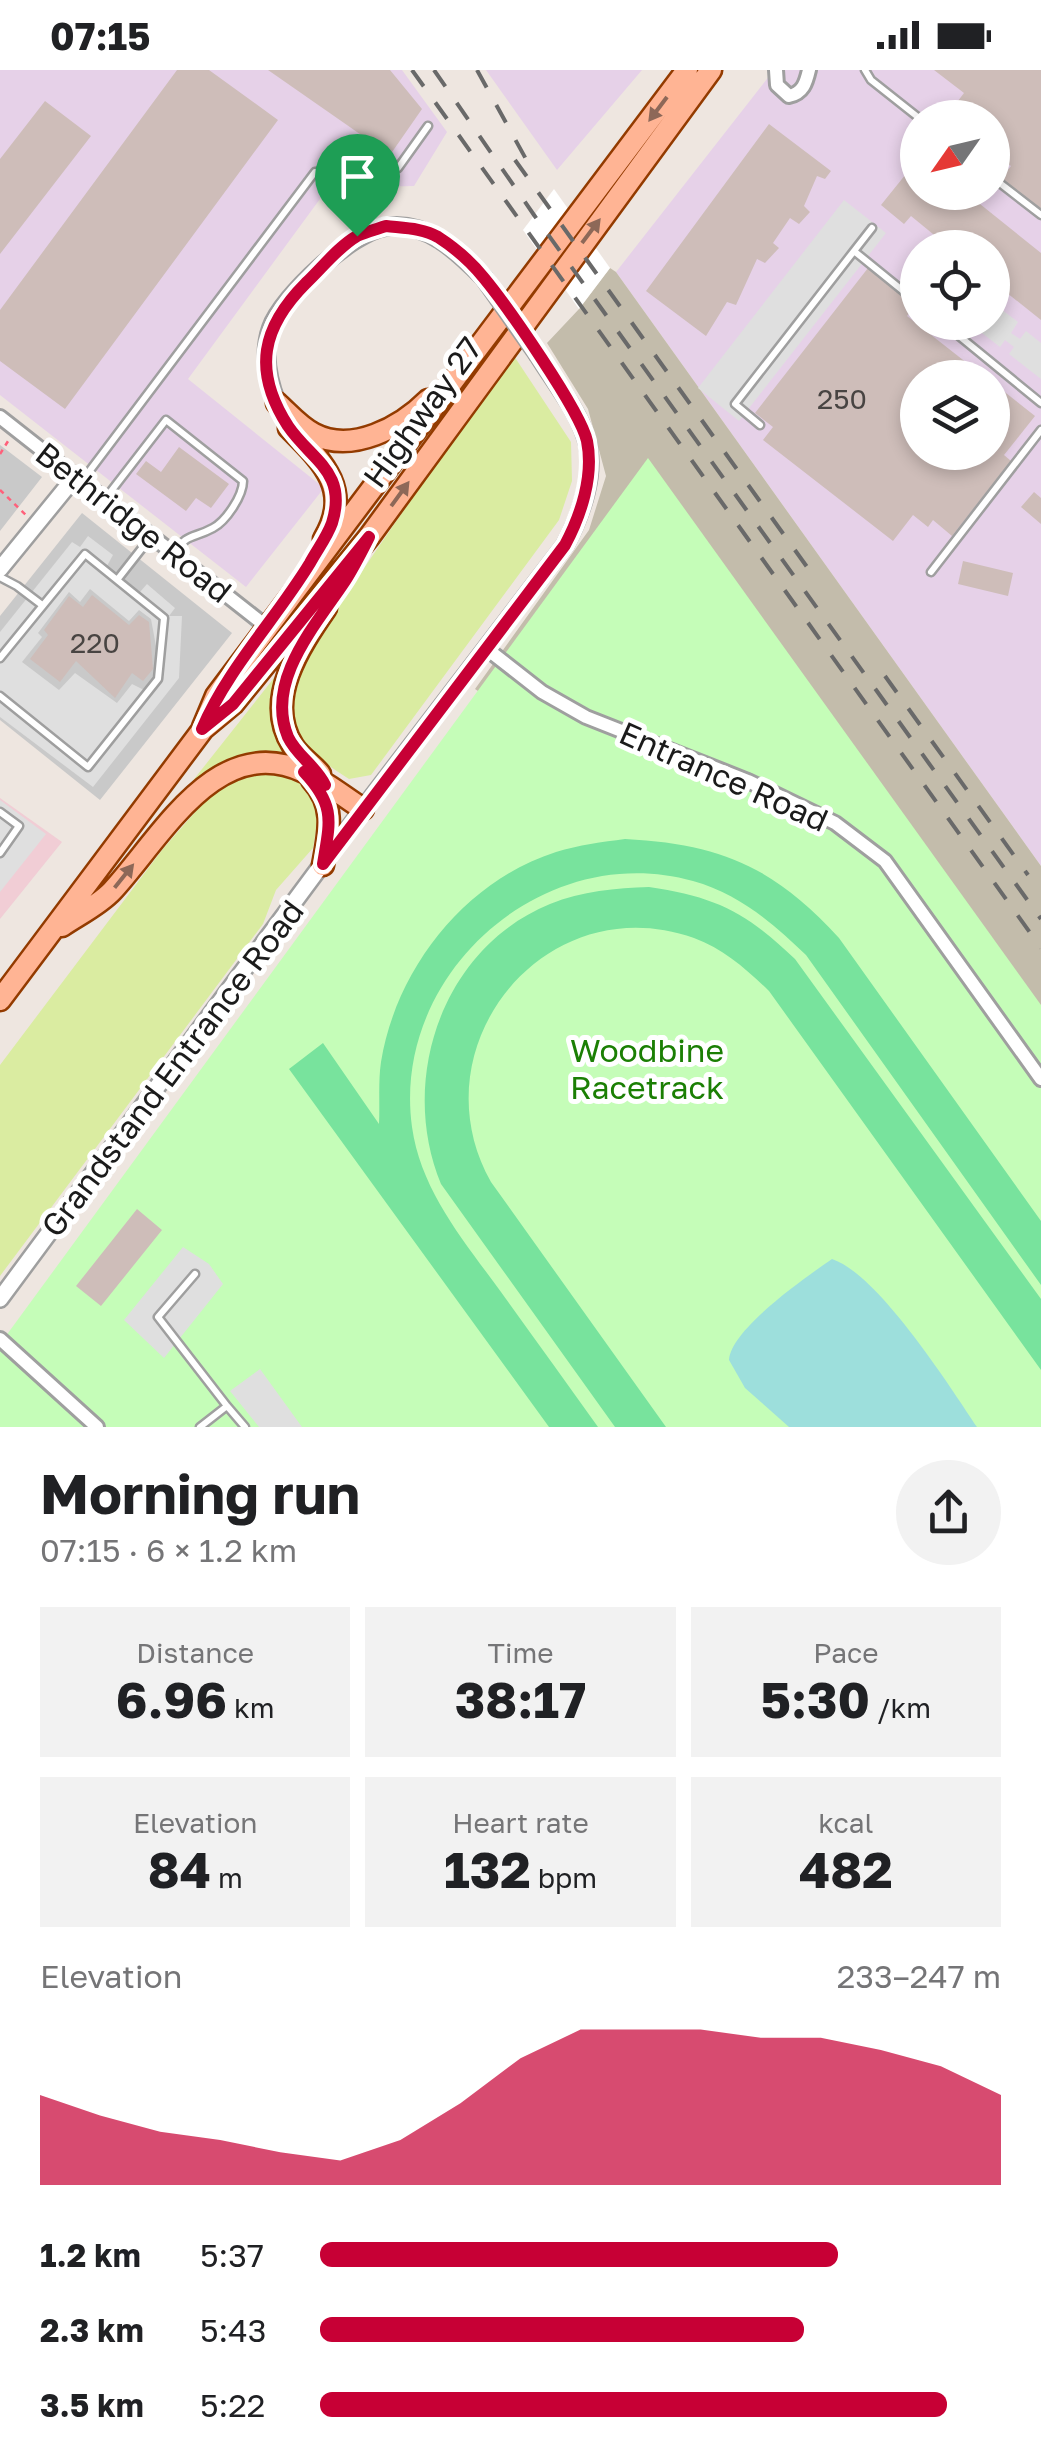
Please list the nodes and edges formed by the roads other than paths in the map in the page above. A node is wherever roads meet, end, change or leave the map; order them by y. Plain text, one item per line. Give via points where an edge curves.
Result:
1 (688, 70) edge
2 (712, 70) edge
3 (776, 70) edge
4 (808, 70) edge
5 (866, 70) edge
6 (900, 103) edge
7 (428, 126) dead end
8 (1010, 190) edge
9 (1041, 215) edge
10 (872, 228) dead end
11 (854, 251) junction
12 (900, 288) edge
13 (484, 340) junction
14 (964, 340) edge
15 (278, 403) junction
16 (1041, 403) edge
17 (0, 417) edge
18 (760, 425) dead end
19 (1041, 430) edge
20 (78, 480) junction
21 (104, 500) junction
22 (151, 536) junction
23 (369, 537) junction
24 (173, 554) junction
25 (0, 569) edge
26 (932, 572) dead end
27 (0, 577) edge
28 (117, 580) junction
29 (287, 600) junction
30 (42, 605) junction
31 (268, 627) junction
32 (487, 648) junction
33 (0, 658) edge
34 (0, 696) edge
35 (202, 729) junction
36 (304, 772) junction
37 (325, 785) junction
38 (363, 809) junction
39 (0, 812) edge
40 (0, 853) edge
41 (323, 864) junction
42 (48, 936) junction
43 (0, 1000) edge
44 (1041, 1079) edge
45 (196, 1274) dead end
46 (0, 1298) edge
47 (0, 1339) edge
48 (227, 1406) junction
49 (97, 1427) edge
50 (200, 1427) edge
51 (245, 1427) edge

1 -> 13 main road, Highway 27
23 -> 2 main road, Highway 27
3 - 4 street via 777,85 789,96 804,88
5 - 6 lane
7 - 20 lane via 398,168 315,172
8 - 9 lane
10 - 11 lane
11 - 12 lane
11 - 18 lane via 735,404
13 - 15 main road via 417,411 386,432 342,441 316,435
13 - 29 main road, Highway 27
14 - 16 lane
15 - 29 main road via 288,427 331,475 336,505 331,527
15 - 32 street, Grandstand Entrance Road, bridge via 268,381 270,328 282,306 357,236 386,226 435,235 484,278 587,439 588,472 565,545
17 - 20 street, Bethridge Road
19 - 26 lane
20 - 21 street, Bethridge Road
20 - 25 street
21 - 22 street, Bethridge Road
21 - 24 lane via 166,420 243,481 243,492 216,527 184,537
22 - 24 street, Bethridge Road
22 - 28 lane
23 - 35 main road, Highway 27 via 233,704
23 - 37 main road via 310,632 282,701 292,746
24 - 31 street, Bethridge Road
27 - 30 lane
28 - 30 lane via 85,554
28 - 34 lane via 164,618 158,680 88,767
29 - 31 main road, Highway 27
30 - 33 lane
31 - 35 main road, Highway 27 via 216,696
32 - 38 street, Grandstand Entrance Road
32 - 44 street, Entrance Road via 586,717 836,823 885,861
35 - 42 main road, Highway 27
36 - 37 main road
36 - 41 main road via 328,806
42 -> 36 main road via 110,894 211,780 254,763
37 - 38 main road
38 - 41 street, Grandstand Entrance Road
39 - 40 lane via 19,826
41 - 46 street, Grandstand Entrance Road
42 - 43 main road, Highway 27
45 - 48 lane via 158,1317
47 - 49 street
48 - 50 lane
48 - 51 lane

